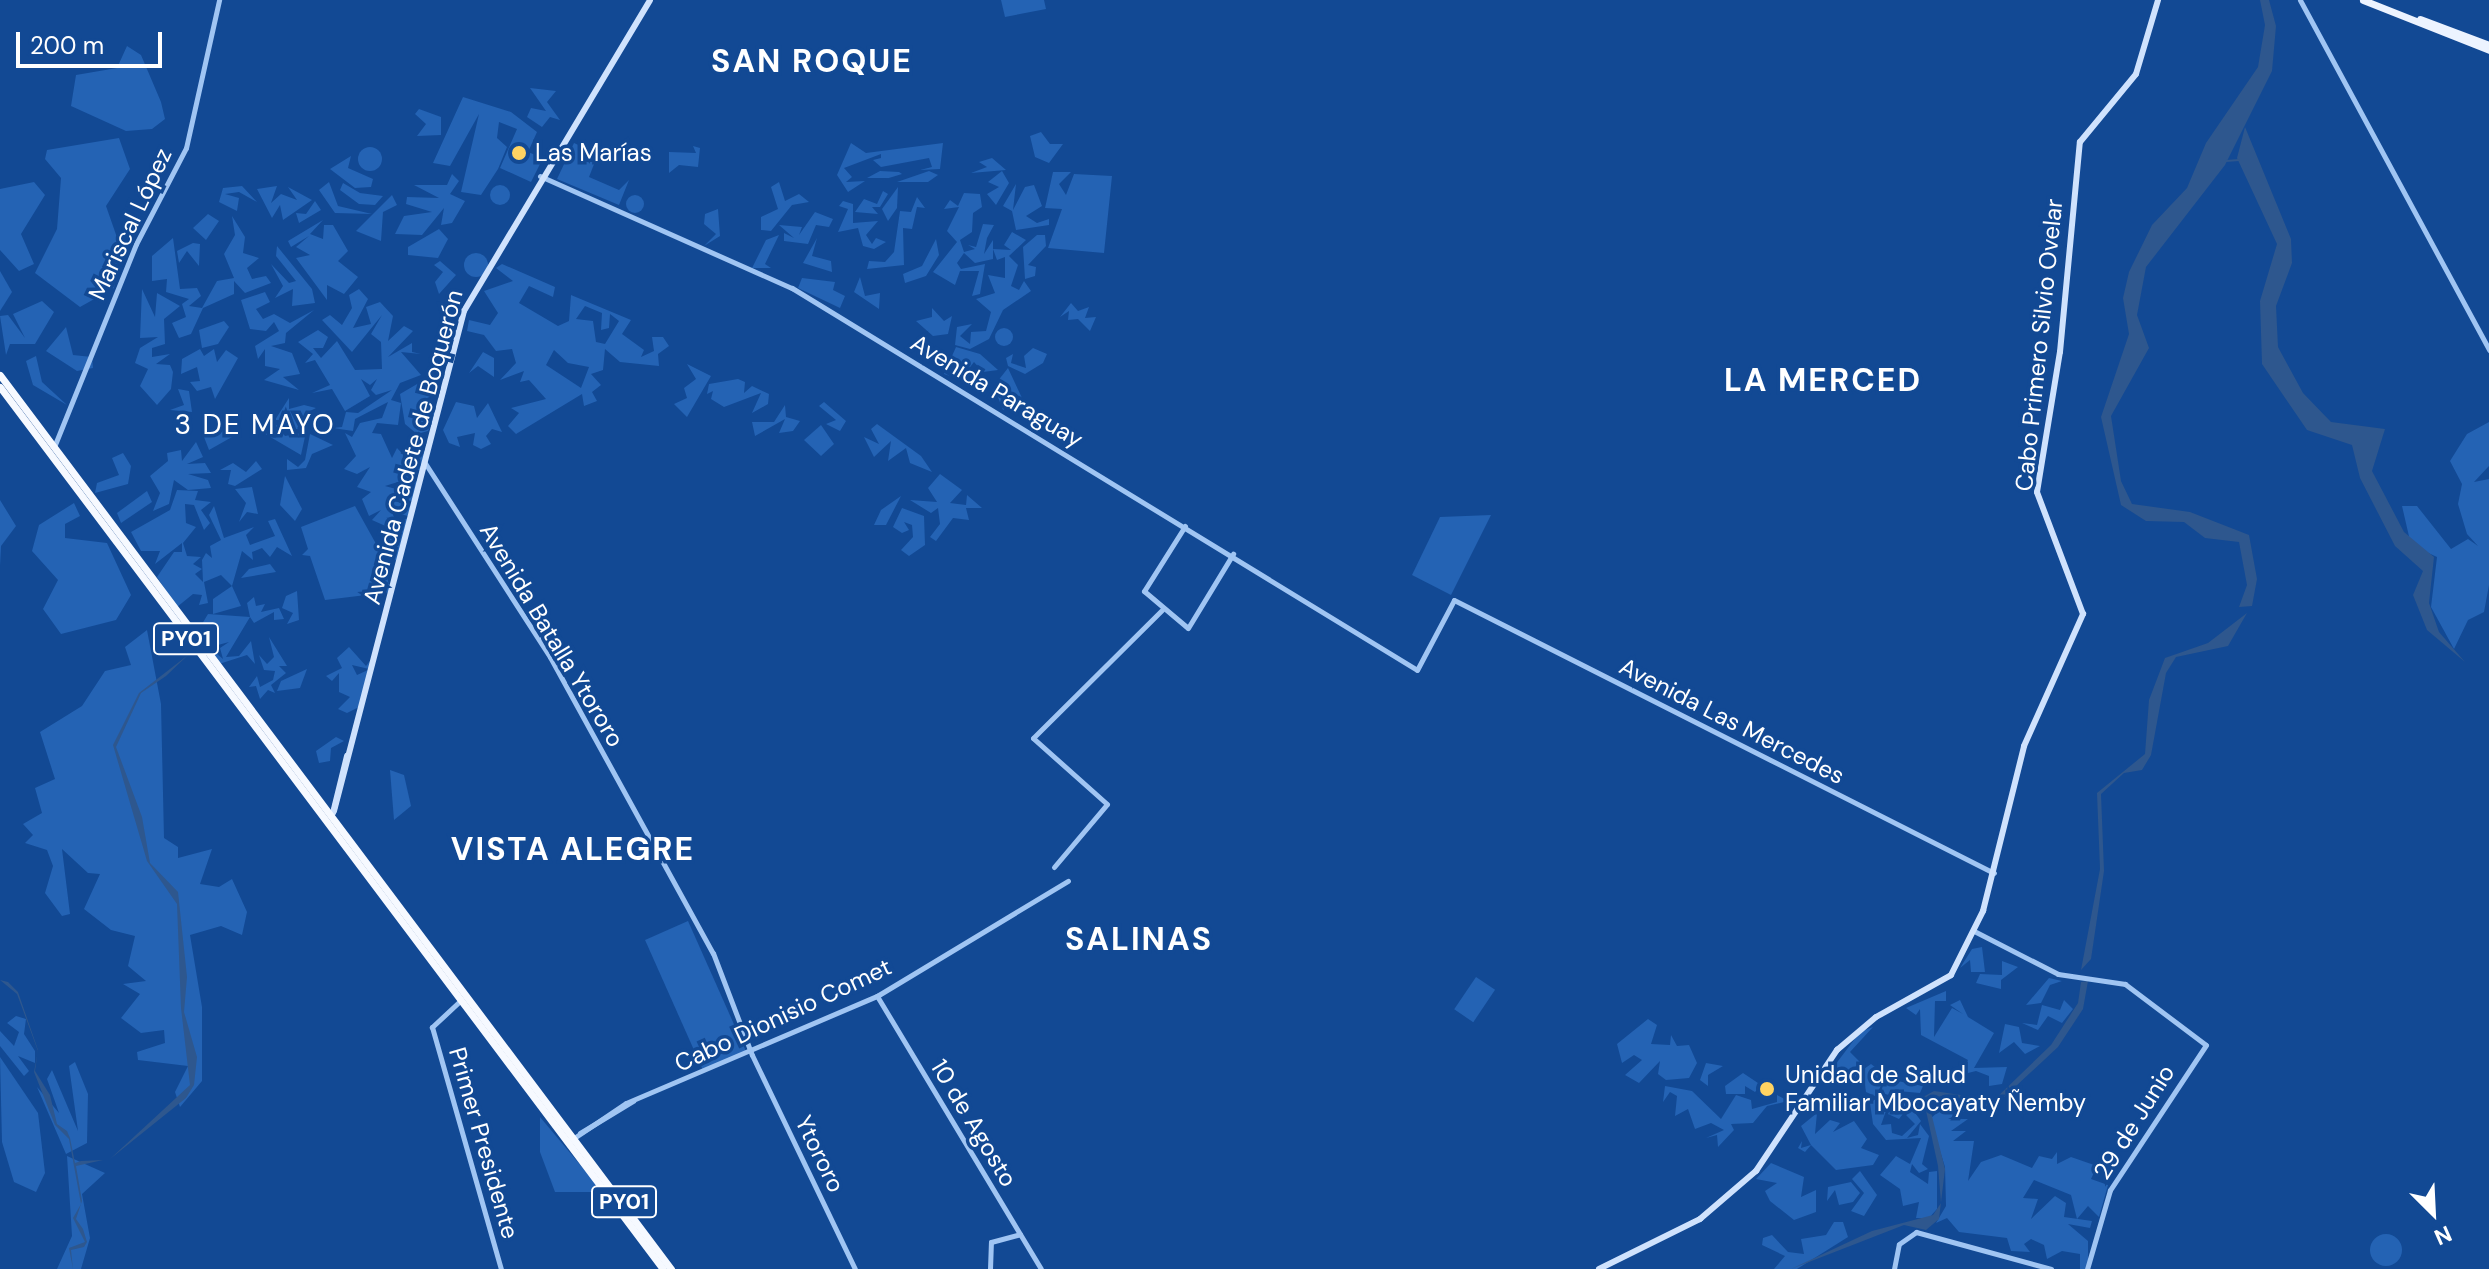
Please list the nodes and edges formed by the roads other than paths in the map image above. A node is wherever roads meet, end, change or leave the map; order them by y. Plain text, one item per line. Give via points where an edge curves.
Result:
1 (219, 0) edge
2 (650, 0) edge
3 (2158, 0) edge
4 (2300, 0) edge
5 (2365, 1) edge
6 (2489, 48) edge
7 (540, 176) junction
8 (2489, 350) edge
9 (0, 375) edge
10 (0, 387) edge
11 (52, 451) junction
12 (425, 463) junction
13 (1185, 526) junction
14 (1233, 554) junction
15 (1454, 600) joint
16 (1162, 610) junction
17 (329, 818) junction
18 (1054, 867) dead end
19 (1995, 874) junction
20 (1068, 881) dead end
21 (1974, 931) junction
22 (877, 996) junction
23 (462, 1000) junction
24 (752, 1055) junction
25 (572, 1139) junction
26 (1020, 1234) junction
27 (501, 1269) edge
28 (663, 1269) edge
29 (671, 1269) edge
30 (855, 1269) edge
31 (990, 1269) edge
32 (1041, 1269) edge
33 (1599, 1269) edge
34 (1894, 1269) edge
35 (2051, 1269) edge
36 (2087, 1269) edge

1 - 11 street, Mariscal López via 186,148 136,244
2 - 7 main road, Avenida Cadete de Boquerón
3 - 19 main road, Cabo Primero Silvio Ovelar via 2136,74 2080,142 2060,352 2037,492 2083,614 2024,746
4 - 8 street
5 - 6 main road
7 - 12 main road, Avenida Cadete de Boquerón via 471,291
7 - 13 street, Avenida Paraguay via 792,288
9 - 11 highway, PY01
10 - 11 highway
11 - 17 highway, PY01
11 - 17 highway, PY01 via 281,766
12 - 17 main road, Avenida Cadete de Boquerón
12 - 24 street, Avenida Batalla Ytororo via 550,657 719,966
13 - 14 street, Avenida Paraguay
13 - 16 street via 1144,591
14 - 15 street, Avenida Paraguay via 1417,670
14 - 16 street via 1188,628
15 - 19 street, Avenida Las Mercedes
16 - 18 street via 1033,738 1107,804
17 - 23 highway, PY01
19 - 21 main road, Cabo Primero Silvio Ovelar
20 - 22 street, Cabo Dionisio Comet
21 - 33 main road, Cabo Primero Silvio Ovelar via 1945,981 1876,1017 1837,1050 1791,1127 1727,1197 1679,1231
21 - 36 street, 29 de Junio via 2071,976 2125,984 2206,1045 2110,1190
22 - 24 street, Cabo Dionisio Comet
22 - 26 street, 10 de Agosto
23 - 25 highway, PY01
23 - 27 street, Primer Presidente via 432,1027
24 - 25 street, Cabo Dionisio Comet via 634,1101
24 - 30 street, Ytororo
25 - 28 highway, PY01
25 - 29 highway, PY01
26 - 31 street via 991,1242
26 - 32 street, 10 de Agosto
34 - 35 street via 1897,1254 1916,1232

